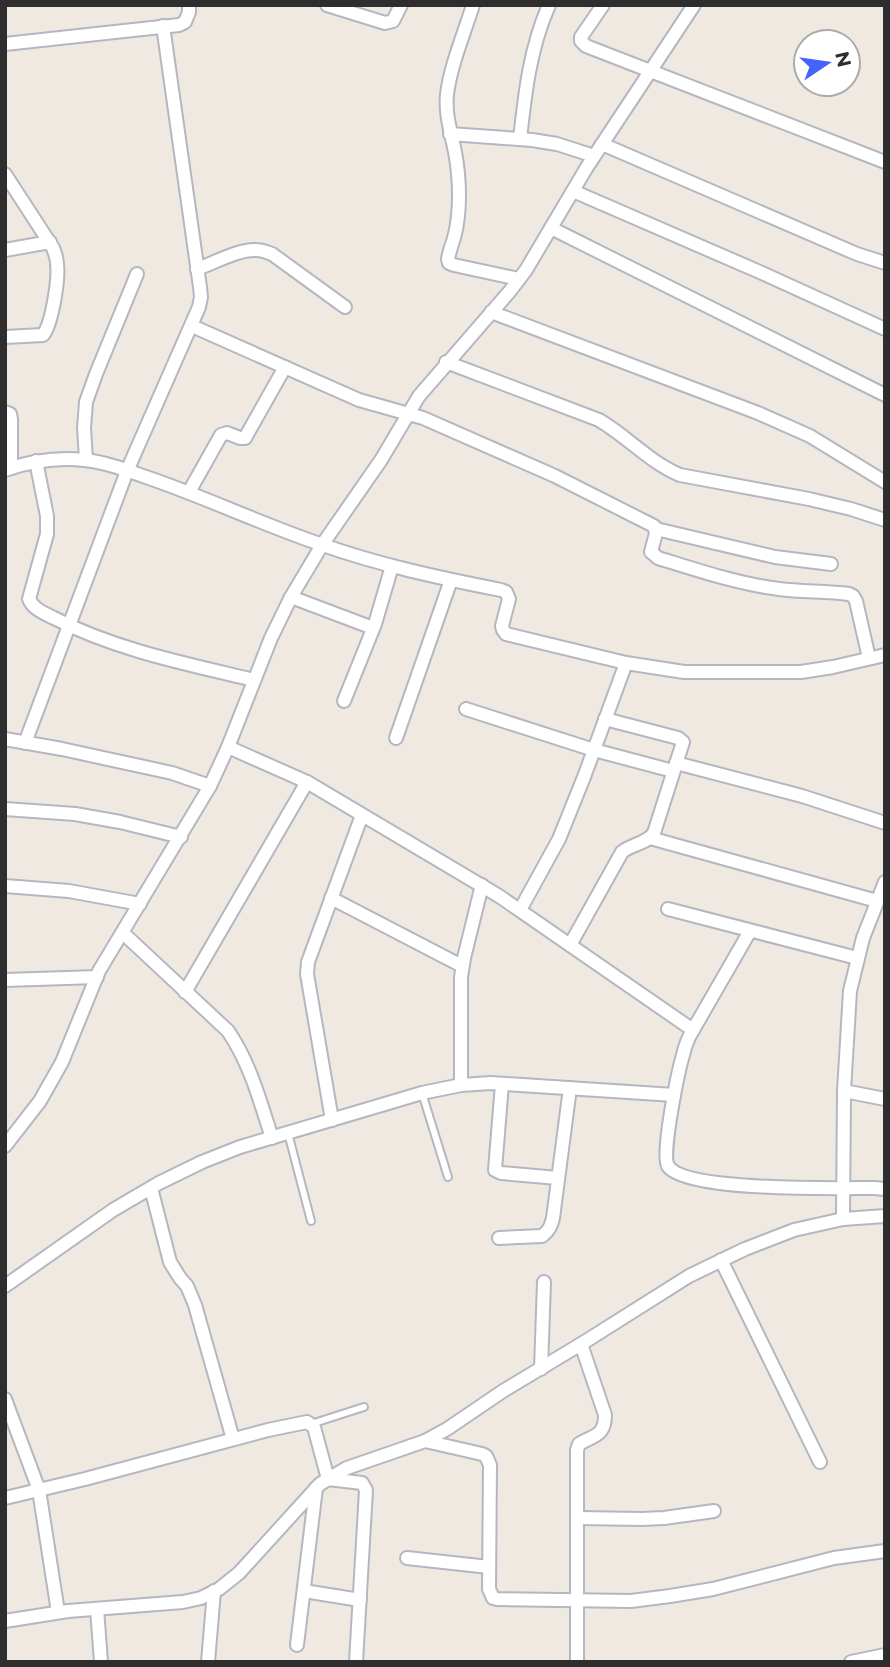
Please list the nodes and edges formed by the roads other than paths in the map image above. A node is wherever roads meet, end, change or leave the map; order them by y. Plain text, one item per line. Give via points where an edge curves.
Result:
1 (189, 5) edge
2 (327, 5) edge
3 (401, 5) edge
4 (473, 5) edge
5 (549, 5) edge
6 (603, 5) edge
7 (694, 5) edge
8 (163, 26) junction
9 (5, 44) edge
10 (651, 71) junction
11 (450, 134) junction
12 (520, 139) junction
13 (602, 144) junction
14 (594, 156) junction
15 (885, 162) edge
16 (5, 174) edge
17 (573, 191) junction
18 (551, 228) junction
19 (50, 242) junction
20 (5, 250) edge
21 (885, 263) edge
22 (197, 269) junction
23 (137, 274) dead end
24 (519, 279) junction
25 (345, 307) dead end
26 (491, 312) junction
27 (192, 326) junction
28 (885, 329) edge
29 (5, 337) edge
30 (446, 362) junction
31 (285, 367) junction
32 (885, 395) edge
33 (5, 412) edge
34 (408, 413) junction
35 (86, 460) junction
36 (36, 461) junction
37 (8, 469) edge
38 (127, 471) junction
39 (885, 482) edge
40 (189, 492) junction
41 (885, 520) edge
42 (656, 529) junction
43 (322, 545) junction
44 (831, 564) dead end
45 (392, 566) junction
46 (451, 580) junction
47 (291, 597) junction
48 (69, 626) junction
49 (373, 628) junction
50 (885, 655) edge
51 (869, 659) junction
52 (626, 663) junction
53 (254, 680) junction
54 (344, 701) dead end
55 (466, 709) dead end
56 (605, 719) junction
57 (397, 738) dead end
58 (5, 739) edge
59 (25, 743) junction
60 (228, 747) junction
61 (594, 750) junction
62 (675, 767) junction
63 (307, 782) junction
64 (211, 786) junction
65 (5, 809) edge
66 (362, 815) junction
67 (885, 823) edge
68 (181, 837) junction
69 (650, 838) junction
70 (885, 882) edge
71 (482, 885) junction
72 (5, 886) edge
73 (331, 898) junction
74 (877, 901) junction
75 (141, 904) junction
76 (668, 909) dead end
77 (520, 910) junction
78 (750, 931) junction
79 (123, 933) junction
80 (570, 945) junction
81 (857, 958) junction
82 (462, 965) junction
83 (97, 977) junction
84 (5, 980) edge
85 (186, 992) junction
86 (692, 1030) junction
87 (502, 1084) junction
88 (461, 1085) junction
89 (570, 1088) junction
90 (844, 1091) junction
91 (422, 1093) junction
92 (674, 1095) junction
93 (885, 1099) edge
94 (332, 1120) junction
95 (288, 1133) junction
96 (272, 1138) junction
97 (5, 1146) edge
98 (448, 1177) dead end
99 (558, 1178) junction
100 (151, 1188) junction
101 (844, 1188) junction
102 (885, 1189) edge
103 (885, 1216) edge
104 (843, 1219) junction
105 (311, 1221) dead end
106 (499, 1238) dead end
107 (721, 1260) junction
108 (544, 1282) dead end
109 (5, 1286) edge
110 (581, 1344) junction
111 (541, 1368) junction
112 (5, 1399) edge
113 (364, 1407) dead end
114 (311, 1424) junction
115 (233, 1439) junction
116 (425, 1441) junction
117 (820, 1462) dead end
118 (328, 1479) junction
119 (316, 1488) junction
120 (39, 1490) junction
121 (5, 1498) edge
122 (714, 1511) dead end
123 (577, 1518) junction
124 (885, 1551) edge
125 (407, 1558) dead end
126 (489, 1567) junction
127 (214, 1591) junction
128 (303, 1591) junction
129 (360, 1600) junction
130 (577, 1601) junction
131 (97, 1609) junction
132 (58, 1612) junction
133 (5, 1621) edge
134 (297, 1645) dead end
135 (885, 1655) edge
136 (866, 1660) edge
137 (101, 1662) edge
138 (208, 1662) edge
139 (356, 1662) edge
140 (577, 1662) edge
141 (851, 1662) edge

1 - 8 street via 185,22
2 - 3 street via 385,23 393,21
4 - 11 street via 447,93
5 - 12 street via 528,69
6 - 10 street via 582,37 583,44
7 - 10 street
8 - 9 street
8 - 22 street
10 - 13 street
10 - 15 street
11 - 12 street
11 - 24 street via 459,188 449,263
12 - 14 street
13 - 14 street
13 - 21 street
14 - 17 street
16 - 19 street
17 - 18 street
17 - 28 street
18 - 24 street
18 - 32 street
19 - 20 street
19 - 29 street via 58,278 47,331 38,337
22 - 25 street via 260,250
22 - 27 street via 201,297
23 - 35 street via 86,402
24 - 26 street
26 - 30 street
26 - 39 street via 758,413 810,436
27 - 31 street
27 - 38 street
30 - 34 street
30 - 41 street via 600,420 662,468 680,475 798,496
31 - 34 street via 359,400
31 - 40 street via 247,436 221,435
33 - 37 street via 11,419
34 - 42 street via 555,476
34 - 43 street
35 - 36 street
35 - 38 street
36 - 37 street
36 - 48 street via 47,534 29,599 34,607
38 - 40 street
38 - 48 street
40 - 43 street
42 - 44 street
42 - 51 street via 651,552 658,558 776,589 853,596
43 - 45 street
43 - 47 street
45 - 46 street
45 - 49 street
46 - 52 street via 506,592 509,599 502,626 506,634
46 - 57 street
47 - 49 street
47 - 53 street
48 - 53 street via 126,647
48 - 59 street
49 - 54 street
50 - 51 street
51 - 52 street via 802,672 755,673 684,672
52 - 56 street
53 - 60 street
55 - 61 street
56 - 61 street
56 - 62 street via 678,738 683,742
58 - 59 street
59 - 64 street via 172,773
60 - 63 street
60 - 64 street
61 - 62 street
61 - 77 street via 559,839
62 - 67 street via 802,796
62 - 69 street
63 - 66 street
63 - 85 street
64 - 68 street
65 - 68 street via 75,814
66 - 71 street
66 - 73 street
68 - 75 street
69 - 74 street
69 - 80 street via 622,852
70 - 74 street
71 - 77 street
71 - 82 street
72 - 75 street
73 - 82 street
73 - 94 street via 307,974
74 - 81 street
75 - 79 street
76 - 78 street
77 - 80 street
78 - 81 street
78 - 86 street
79 - 83 street
79 - 85 street
80 - 86 street
81 - 90 street via 850,991
82 - 88 street
83 - 84 street
83 - 97 street via 56,1072
85 - 96 street via 238,1046
86 - 92 street
87 - 88 street
87 - 89 street
87 - 99 street via 495,1170
88 - 91 street
89 - 92 street
89 - 99 street
90 - 93 street
90 - 101 street
91 - 94 street
91 - 98 lane
92 - 101 street via 666,1156 668,1166 677,1174 780,1188
94 - 95 street
95 - 96 street
95 - 105 lane
96 - 100 street via 202,1161
99 - 106 street via 548,1232 536,1237
100 - 109 street
100 - 115 street via 170,1262 195,1305
101 - 102 street
101 - 104 street
103 - 104 street
104 - 107 street via 794,1230
107 - 110 street
107 - 117 street
108 - 111 street
110 - 111 street
110 - 123 street via 605,1422 600,1433 579,1444
111 - 116 street
112 - 120 street
113 - 114 lane
114 - 115 street via 300,1422
114 - 118 street
115 - 120 street
116 - 118 street
116 - 126 street via 489,1459
118 - 119 street
118 - 129 street via 365,1486
119 - 127 street via 239,1573
119 - 128 street
120 - 121 street
120 - 132 street
122 - 123 street via 653,1518
123 - 130 street
124 - 130 street via 834,1558 670,1596
125 - 126 street
126 - 130 street via 489,1589 497,1600
127 - 131 street via 183,1602
127 - 138 street
128 - 129 street
128 - 134 street
129 - 139 street
130 - 140 street
131 - 132 street
131 - 137 street
132 - 133 street
135 - 136 street
136 - 141 street

